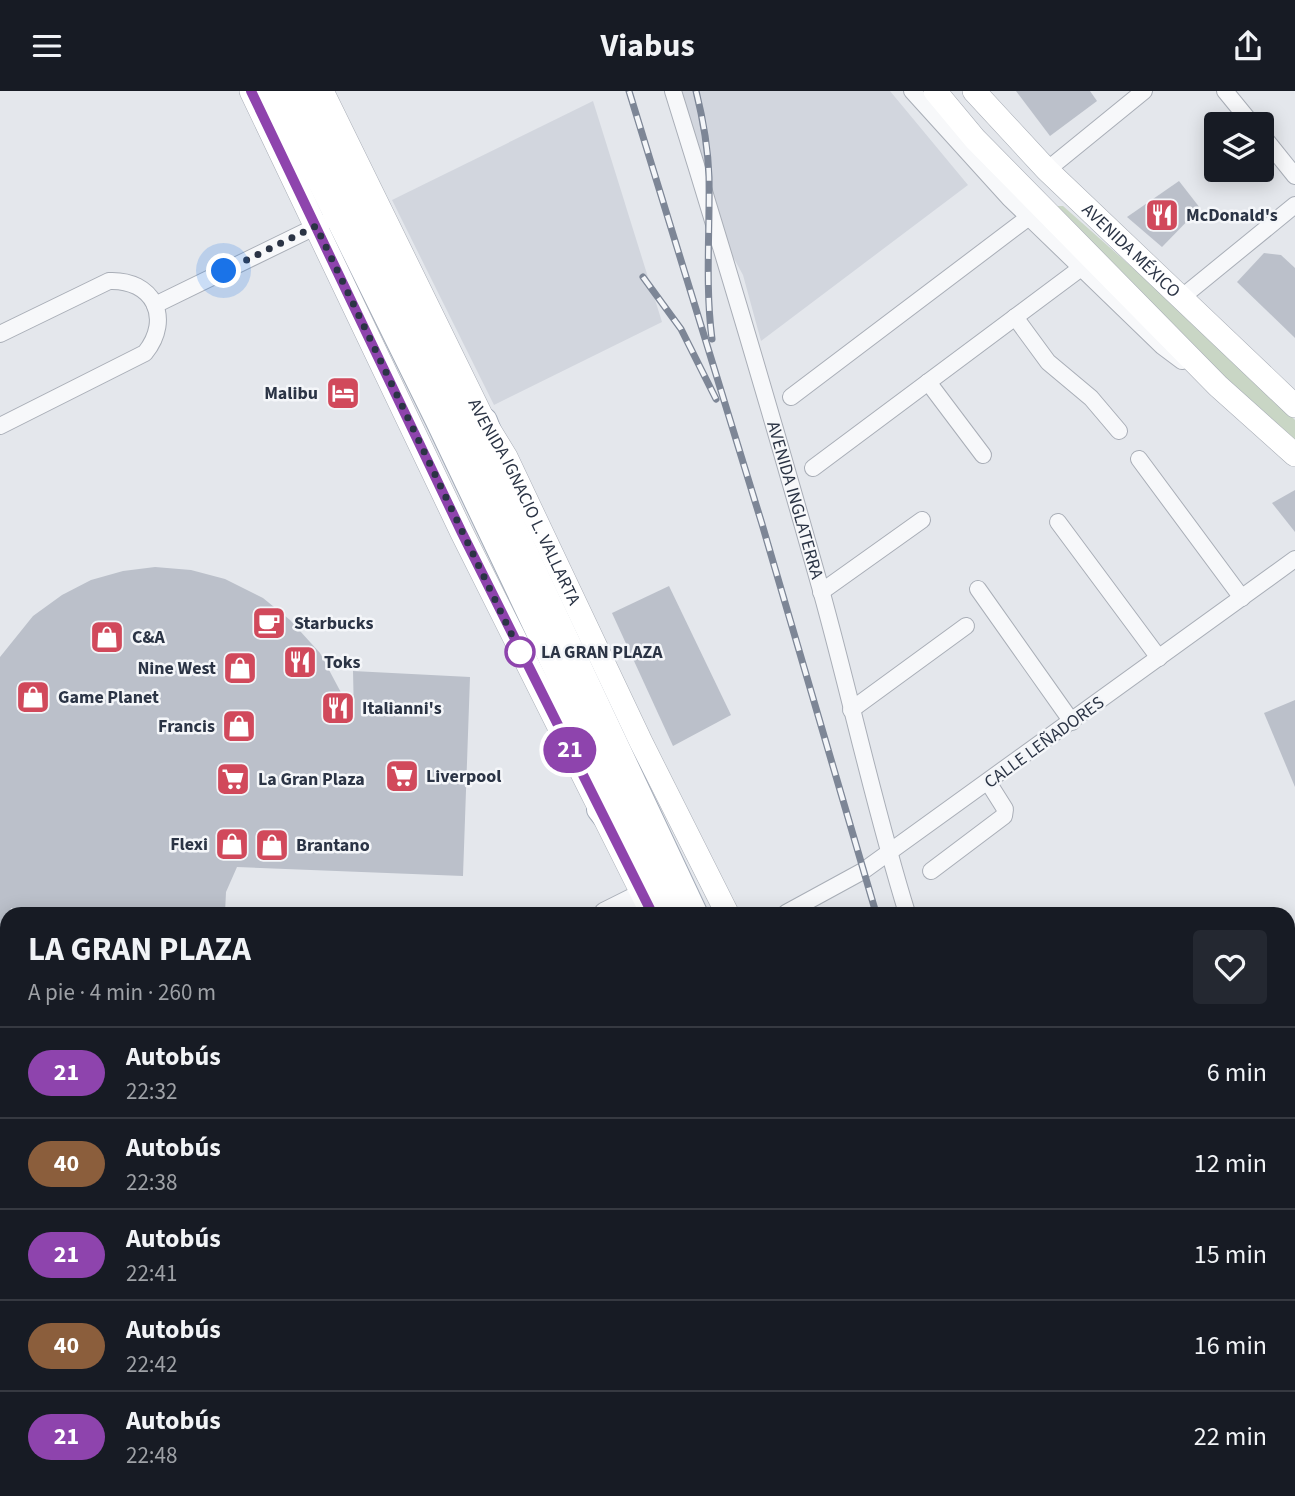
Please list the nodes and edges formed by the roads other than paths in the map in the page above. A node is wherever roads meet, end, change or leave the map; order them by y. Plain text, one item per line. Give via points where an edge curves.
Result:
1 (251, 91) edge
2 (276, 91) edge
3 (300, 91) edge
4 (322, 91) edge
5 (673, 91) edge
6 (912, 91) edge
7 (935, 91) edge
8 (954, 91) edge
9 (974, 91) edge
10 (1144, 91) edge
11 (1225, 91) edge
12 (1242, 112) edge
13 (1274, 150) edge
14 (1047, 170) junction
15 (1295, 176) edge
16 (1295, 205) edge
17 (1029, 217) junction
18 (327, 221) junction
19 (385, 265) junction
20 (1081, 268) junction
21 (1181, 298) junction
22 (155, 305) junction
23 (431, 315) junction
24 (1015, 317) junction
25 (0, 334) edge
26 (928, 382) junction
27 (1218, 386) junction
28 (791, 397) dead end
29 (1295, 406) edge
30 (484, 421) junction
31 (0, 426) edge
32 (1119, 431) dead end
33 (983, 455) dead end
34 (1295, 455) edge
35 (1139, 459) dead end
36 (813, 468) dead end
37 (922, 520) dead end
38 (1058, 522) dead end
39 (1295, 559) edge
40 (978, 589) dead end
41 (821, 592) junction
42 (1242, 598) junction
43 (567, 617) dead end
44 (966, 626) dead end
45 (1159, 658) junction
46 (851, 710) junction
47 (620, 721) dead end
48 (1072, 722) junction
49 (988, 782) junction
50 (600, 809) joint
51 (888, 853) junction
52 (931, 871) dead end
53 (650, 896) edge
54 (621, 907) edge
55 (675, 907) edge
56 (684, 907) edge
57 (687, 907) edge
58 (724, 907) edge
59 (797, 907) edge
60 (904, 907) edge

1 - 18 main road
2 - 18 main road
3 - 19 main road, AVENIDA IGNACIO L. VALLARTA
4 - 23 main road, AVENIDA IGNACIO L. VALLARTA
5 - 41 street, AVENIDA INGLATERRA
6 - 17 street, AVENIDA MÉXICO
7 - 27 main road, AVENIDA MÉXICO via 975,139
8 - 14 main road via 1009,145
9 - 14 main road, AVENIDA MÉXICO
10 - 14 street
11 - 12 street
13 - 15 street
14 - 21 main road, AVENIDA MÉXICO
16 - 21 street
17 - 20 street, AVENIDA MÉXICO
17 - 28 street
18 - 22 street
18 - 50 main road via 474,559
18 - 53 main road via 584,723
19 - 23 main road
19 - 56 main road, AVENIDA IGNACIO L. VALLARTA via 478,453
20 - 24 street
20 - 27 street, AVENIDA MÉXICO via 1162,346
21 - 29 main road, AVENIDA MÉXICO
22 - 25 street via 147,292 135,285 109,281
22 - 31 street via 158,330 145,353
23 - 30 main road, AVENIDA IGNACIO L. VALLARTA
24 - 26 street
24 - 32 street via 1048,362 1091,398
26 - 33 street
26 - 36 street
27 - 34 main road, AVENIDA MÉXICO
30 - 43 main road
30 - 58 main road, AVENIDA IGNACIO L. VALLARTA via 506,457
35 - 42 street
37 - 41 street
38 - 45 street
39 - 42 street, CALLE LEÑADORES
40 - 48 street
41 - 46 street, AVENIDA INGLATERRA
42 - 45 street, CALLE LEÑADORES
44 - 46 street
45 - 48 street, CALLE LEÑADORES
46 - 51 street, AVENIDA INGLATERRA
47 - 57 main road via 692,876
48 - 49 street, CALLE LEÑADORES
49 - 51 street, CALLE LEÑADORES
49 - 52 street via 1005,809 1004,816
50 - 53 main road
51 - 59 street, CALLE LEÑADORES
51 - 60 street, AVENIDA INGLATERRA
53 - 54 street
53 - 55 main road

